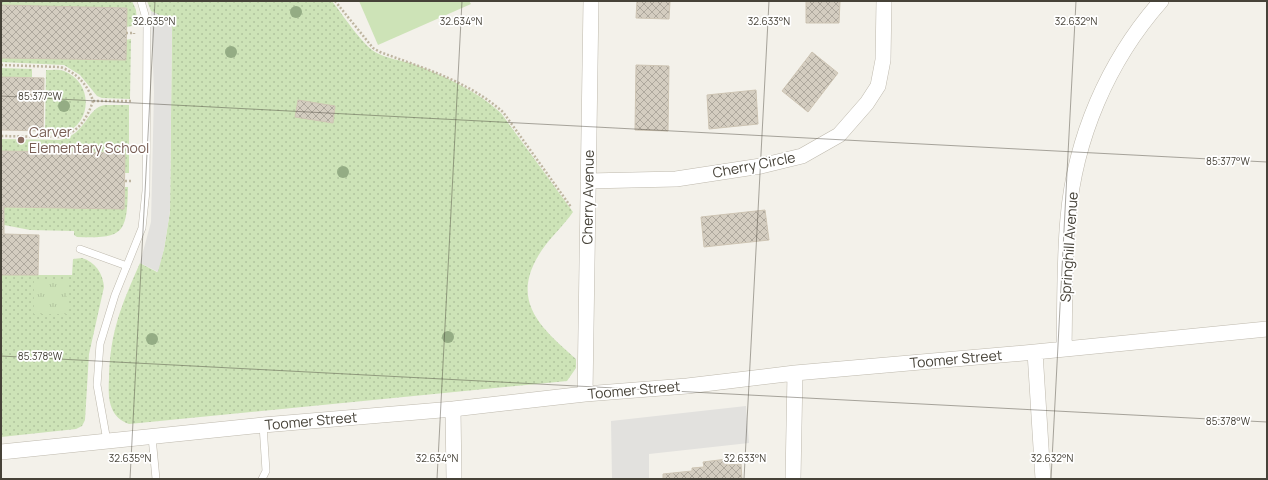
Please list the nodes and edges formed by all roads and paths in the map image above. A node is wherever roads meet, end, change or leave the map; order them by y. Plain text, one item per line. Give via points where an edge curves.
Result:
1 (141, 1) edge
2 (335, 1) edge
3 (591, 1) edge
4 (884, 1) edge
5 (1161, 1) edge
6 (126, 33) dead end
7 (134, 40) dead end
8 (1, 65) edge
9 (133, 94) dead end
10 (92, 102) junction
11 (1, 136) edge
12 (588, 181) junction
13 (575, 212) dead end
14 (80, 249) dead end
15 (127, 266) junction
16 (1267, 329) edge
17 (1064, 348) junction
18 (1035, 352) junction
19 (795, 373) junction
20 (585, 394) junction
21 (454, 409) junction
22 (263, 425) junction
23 (152, 437) junction
24 (107, 442) junction
25 (1, 452) edge
26 (156, 479) edge
27 (262, 479) edge
28 (454, 479) edge
29 (793, 479) edge
30 (1043, 479) edge

1 - 15 lane via 147,22 146,191 142,228
2 - 13 path via 372,48 451,79 498,108
3 - 12 street, Cherry Avenue
4 - 12 street, Cherry Circle via 882,60 878,86 839,135 802,156 760,166 676,179
5 - 17 street, Springhill Avenue via 1109,75 1092,112 1074,174 1068,218
6 - 7 path via 134,33
8 - 10 path via 65,69 87,87
9 - 10 path via 133,102
10 - 11 path via 82,124 68,135
12 - 20 street, Cherry Avenue
14 - 15 lane
15 - 24 lane via 100,344 97,385
16 - 17 street, Toomer Street
17 - 18 street, Toomer Street
18 - 19 street, Toomer Street
18 - 30 street
19 - 20 street, Toomer Street via 687,386
19 - 29 street
20 - 21 street, Toomer Street
21 - 22 street, Toomer Street
21 - 28 street
22 - 23 street, Toomer Street
22 - 27 lane via 266,471
23 - 24 street, Toomer Street
23 - 26 lane
24 - 25 street, Toomer Street

